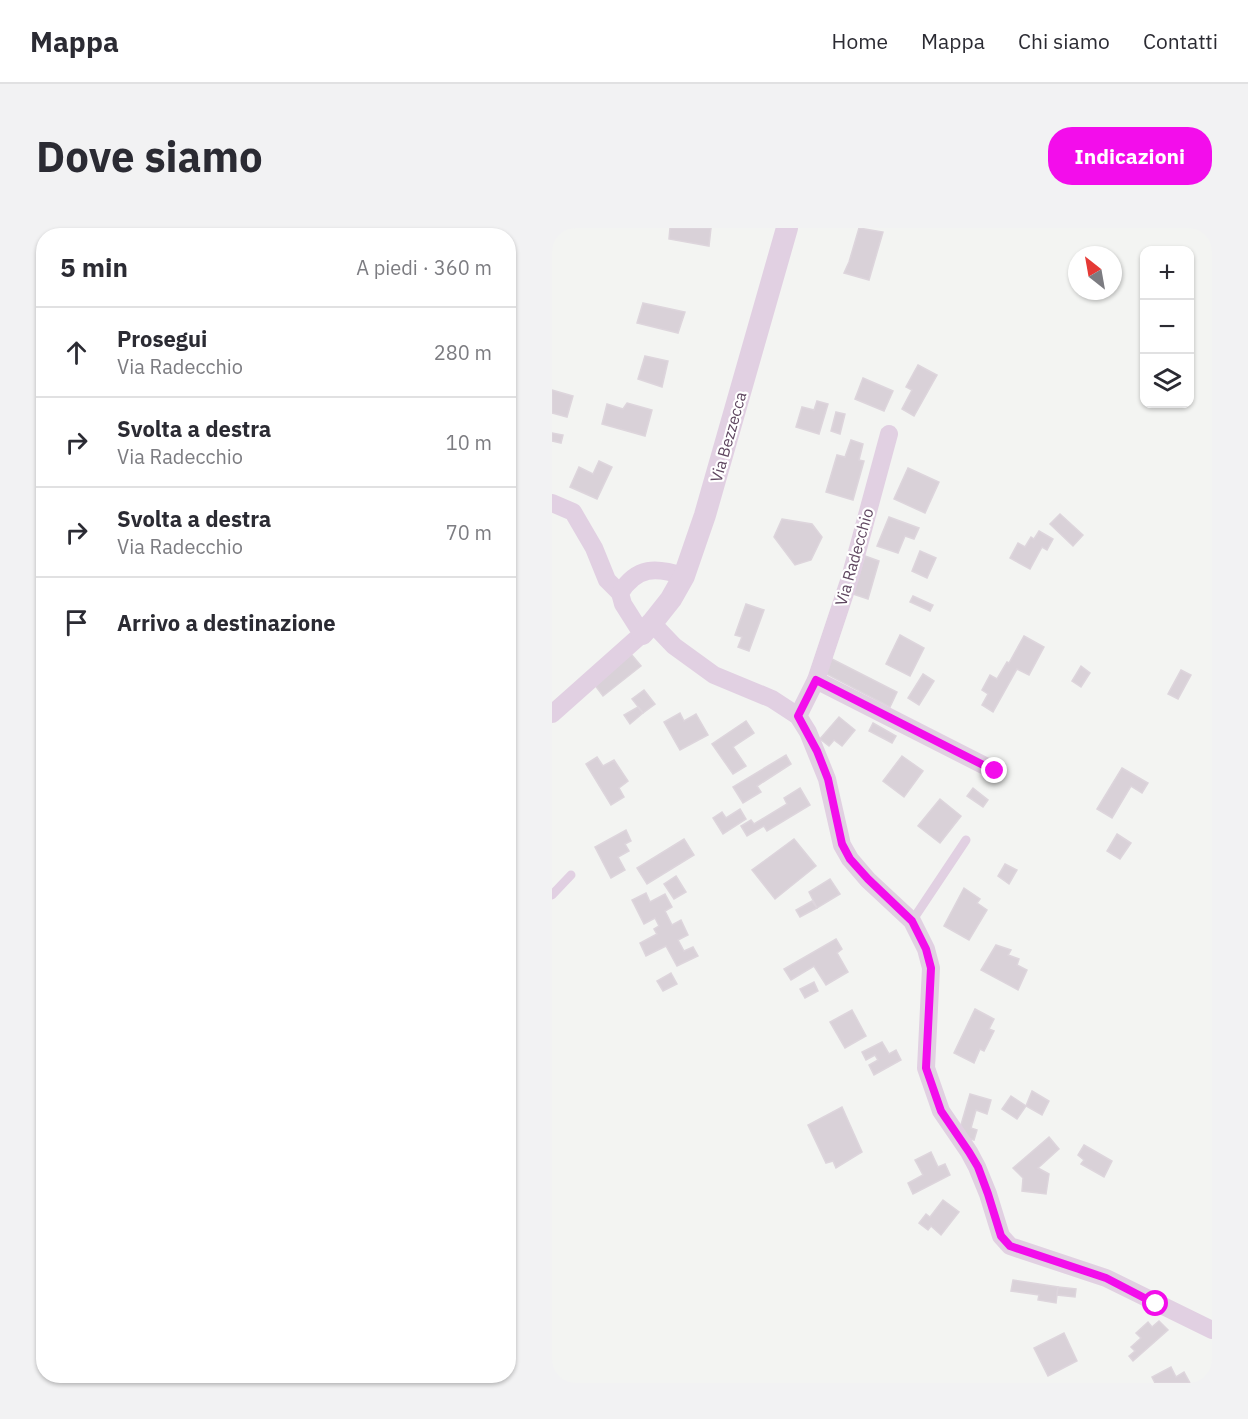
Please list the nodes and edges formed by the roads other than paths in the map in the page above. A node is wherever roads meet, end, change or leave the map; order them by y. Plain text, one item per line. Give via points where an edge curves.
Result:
1 (788, 228) edge
2 (889, 434) dead end
3 (552, 503) edge
4 (684, 576) junction
5 (620, 593) junction
6 (647, 628) junction
7 (816, 680) junction
8 (552, 714) edge
9 (798, 716) junction
10 (995, 771) dead end
11 (966, 840) dead end
12 (571, 874) dead end
13 (552, 895) edge
14 (912, 921) junction
15 (1212, 1330) edge

1 - 4 street, Via Bezzecca
2 - 7 street, Via Radecchio via 850,578
3 - 5 street via 573,512 607,580
4 - 5 street via 645,571 626,583
4 - 6 street, Via Bezzecca
5 - 6 street via 623,604
6 - 8 street
6 - 9 street via 714,675 772,699
7 - 9 street, Via Radecchio
7 - 10 street
9 - 14 street via 828,779 846,852
11 - 14 lane
12 - 13 lane
14 - 15 street via 931,968 926,1068 941,1111 978,1167 1001,1236 1010,1246 1106,1278

